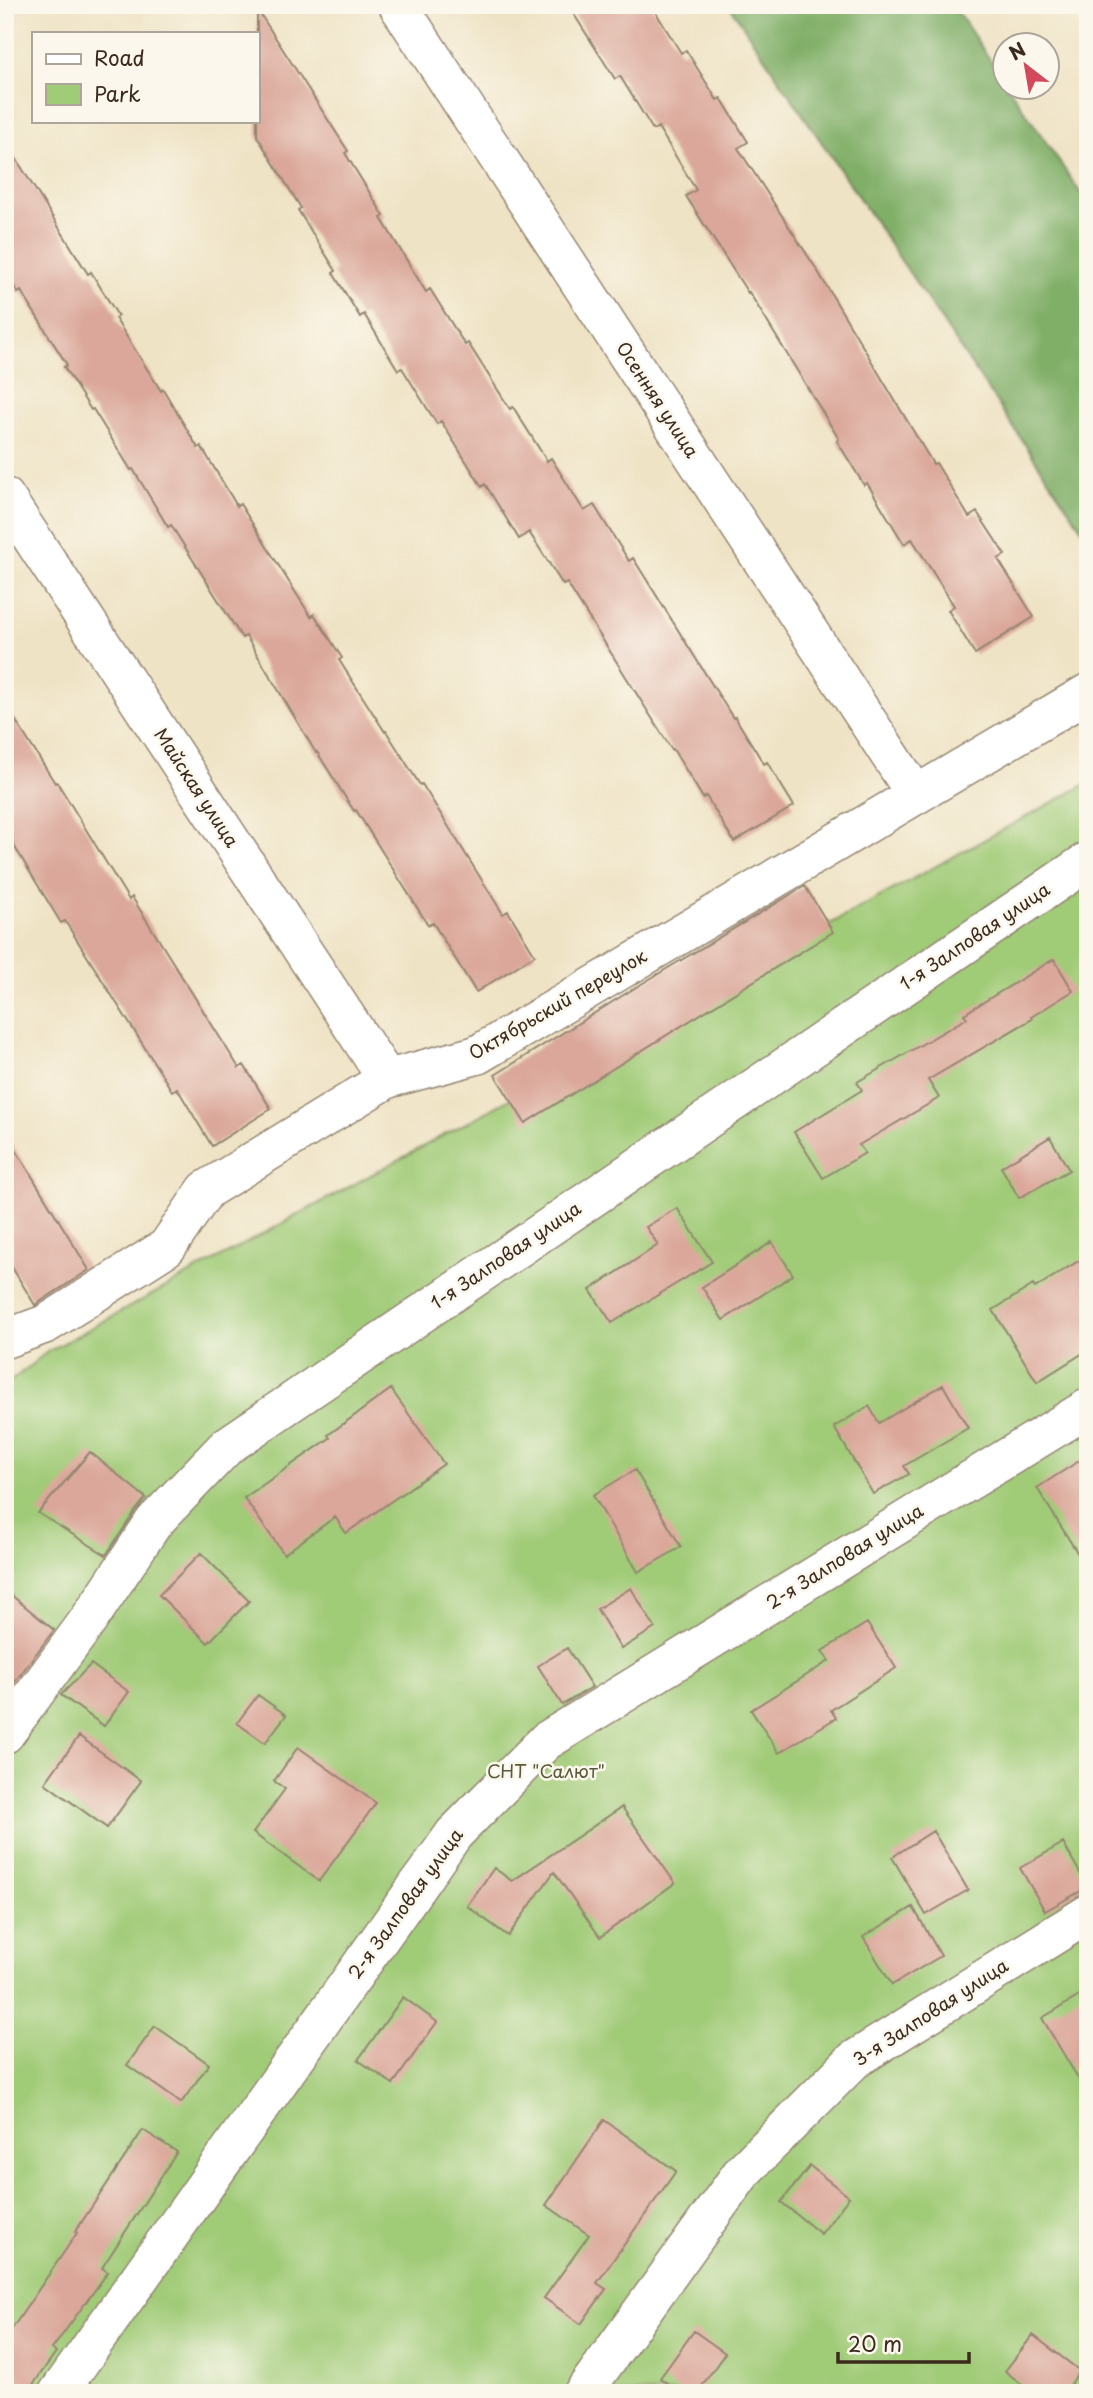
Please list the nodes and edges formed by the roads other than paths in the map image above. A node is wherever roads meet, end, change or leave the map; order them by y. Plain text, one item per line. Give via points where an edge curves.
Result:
1 (398, 5) edge
2 (5, 497) edge
3 (1088, 693) edge
4 (916, 795) junction
5 (1088, 861) edge
6 (387, 1079) junction
7 (5, 1339) edge
8 (1088, 1408) edge
9 (5, 1734) edge
10 (1088, 1914) edge
11 (58, 2393) edge
12 (583, 2393) edge

1 - 4 street, Осенняя улица
2 - 6 street, Майская улица
3 - 4 street, Октябрьский переулок
4 - 6 street, Октябрьский переулок via 477,1055
5 - 9 street, 1-я Залповая улица via 227,1446 154,1522
6 - 7 street, Октябрьский переулок via 206,1190 167,1247 46,1324
8 - 11 street, 2-я Залповая улица via 546,1741 454,1834
10 - 12 street, 3-я Залповая улица via 854,2060 743,2171

